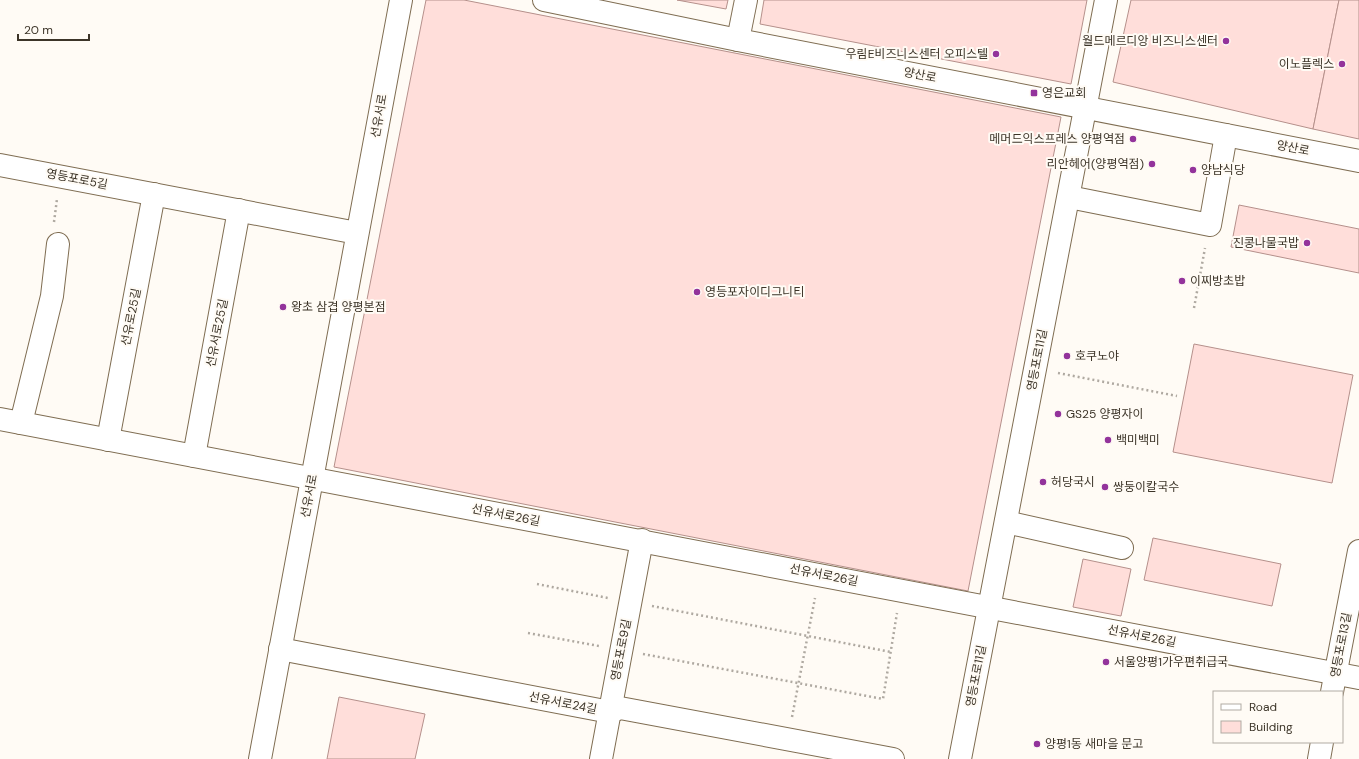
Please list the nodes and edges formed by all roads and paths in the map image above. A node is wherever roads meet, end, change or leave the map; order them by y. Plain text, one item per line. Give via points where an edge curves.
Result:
1 (400, 0) edge
2 (544, 0) edge
3 (746, 0) edge
4 (1106, 0) edge
5 (738, 40) junction
6 (1086, 107) junction
7 (1226, 135) junction
8 (1359, 161) edge
9 (0, 165) edge
10 (61, 176) junction
11 (154, 194) junction
12 (1069, 197) junction
13 (240, 210) junction
14 (1210, 225) junction
15 (357, 233) junction
16 (58, 244) joint
17 (1194, 308) dead end
18 (1036, 369) junction
19 (1177, 396) dead end
20 (10, 421) edge
21 (108, 440) junction
22 (194, 456) junction
23 (312, 479) junction
24 (1006, 522) junction
25 (642, 540) junction
26 (1122, 548) dead end
27 (1359, 551) edge
28 (819, 574) junction
29 (537, 584) dead end
30 (900, 590) junction
31 (630, 602) junction
32 (989, 607) junction
33 (528, 633) dead end
34 (807, 636) junction
35 (280, 649) junction
36 (621, 650) junction
37 (891, 652) junction
38 (1359, 678) edge
39 (798, 683) junction
40 (1334, 683) edge
41 (610, 712) junction
42 (788, 739) junction
43 (1322, 743) edge
44 (260, 759) edge
45 (601, 759) edge
46 (893, 759) edge
47 (960, 759) edge
48 (1319, 759) edge

1 - 15 street, 선유서로
2 - 5 street, 양산로
3 - 5 street
4 - 6 street, 영등포로11길
5 - 6 street, 양산로
6 - 7 street, 양산로
6 - 12 street, 영등포로11길
7 - 8 street, 양산로
7 - 14 street
9 - 10 street, 영등포로5길
10 - 11 street, 영등포로5길
10 - 16 path via 53,227
11 - 13 street
11 - 21 street, 선유로25길
12 - 14 street
12 - 18 street, 영등포로11길
13 - 15 street
13 - 22 street, 선유서로25길
14 - 17 path
15 - 23 street, 선유서로
16 - 20 street via 52,296
18 - 19 path
18 - 24 street, 영등포로11길
20 - 21 street
21 - 22 street
22 - 23 street
23 - 25 street, 선유서로26길
23 - 35 street, 선유서로
24 - 26 street
24 - 32 street, 영등포로11길
25 - 28 street, 선유서로26길
25 - 31 street, 영등포로9길
27 - 40 street, 영등포로13길
28 - 30 street, 선유서로26길
28 - 34 path
29 - 31 path
30 - 32 street, 선유서로26길
30 - 37 path
31 - 34 path
31 - 36 street, 영등포로9길
32 - 40 street, 선유서로26길
32 - 47 street, 영등포로11길
33 - 36 path
34 - 37 path
34 - 39 path
35 - 41 street, 선유서로24길
35 - 44 street, 선유서로
36 - 39 path
36 - 41 street, 영등포로9길
37 - 39 path via 883,699
38 - 40 street
39 - 42 path
41 - 42 street, 선유서로24길 via 620,708
41 - 45 street, 영등포로9길
42 - 46 street, 선유서로24길
43 - 48 street

